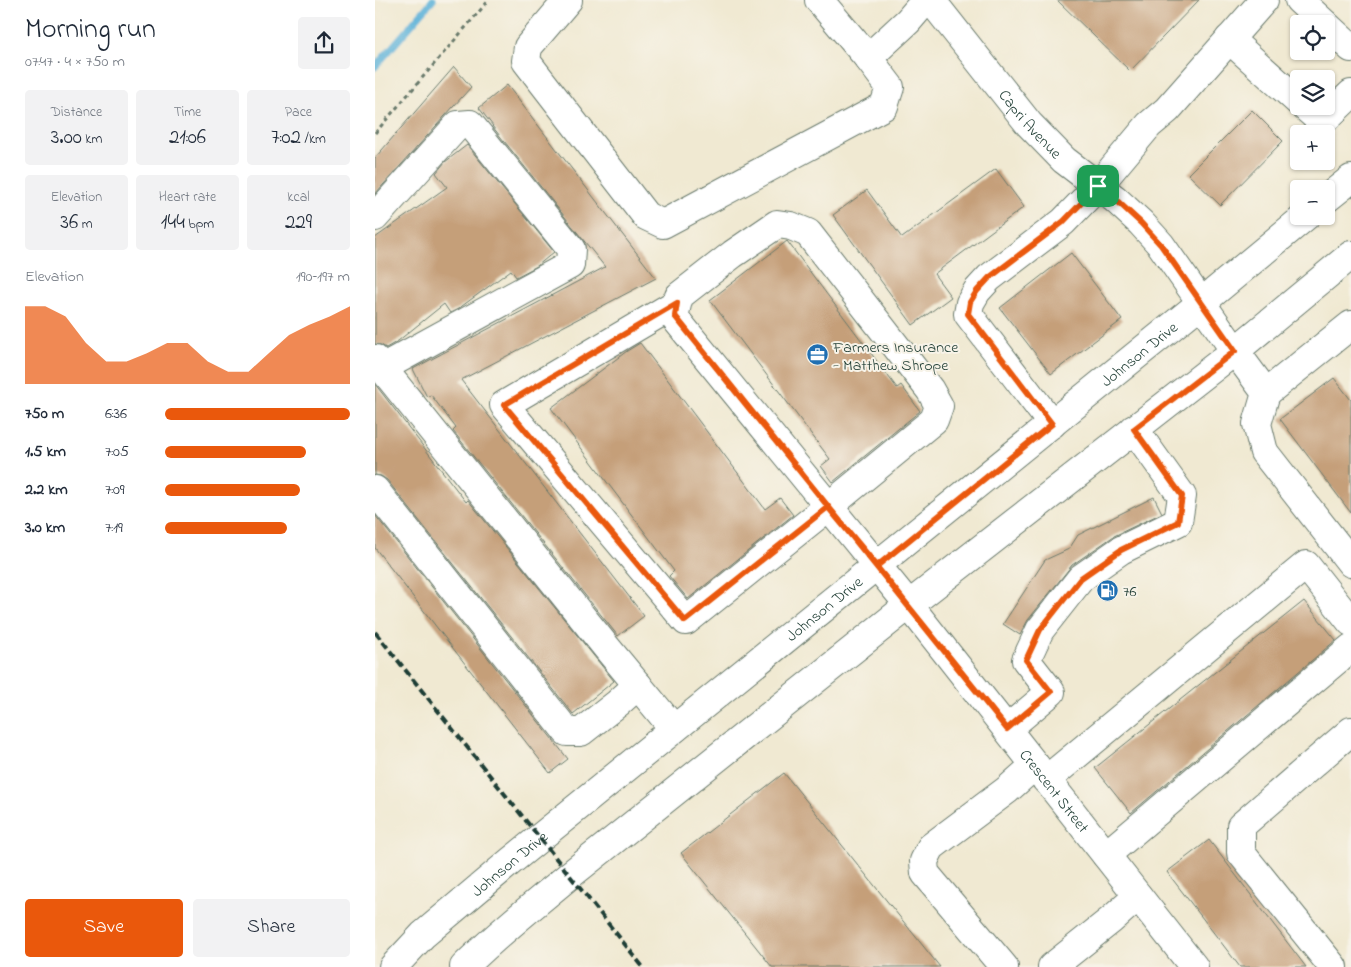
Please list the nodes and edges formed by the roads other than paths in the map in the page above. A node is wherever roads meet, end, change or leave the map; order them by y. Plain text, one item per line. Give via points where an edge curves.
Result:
1 (568, 0) edge
2 (819, 0) edge
3 (926, 0) edge
4 (931, 0) edge
5 (1264, 0) edge
6 (1317, 12) edge
7 (1229, 40) junction
8 (1351, 48) edge
9 (868, 58) junction
10 (1290, 94) edge
11 (1351, 94) edge
12 (1335, 109) edge
13 (1314, 115) edge
14 (1329, 115) edge
15 (1351, 179) edge
16 (1098, 186) junction
17 (1335, 192) edge
18 (375, 217) edge
19 (1295, 225) edge
20 (1351, 255) edge
21 (677, 303) junction
22 (1201, 303) junction
23 (1351, 326) edge
24 (1235, 351) junction
25 (379, 364) edge
26 (1266, 392) junction
27 (1052, 424) junction
28 (1134, 429) junction
29 (375, 490) edge
30 (828, 507) junction
31 (1351, 563) edge
32 (877, 566) junction
33 (909, 605) junction
34 (1351, 622) edge
35 (1351, 648) edge
36 (638, 686) junction
37 (1007, 729) junction
38 (674, 730) junction
39 (1351, 732) edge
40 (1041, 772) junction
41 (1106, 855) junction
42 (1138, 896) junction
43 (393, 967) edge
44 (464, 967) edge
45 (1004, 967) edge
46 (1052, 967) edge
47 (1194, 967) edge
48 (1333, 967) edge

1 - 9 main road via 528,47 526,61 646,216 663,224 885,106 890,87
2 - 9 main road
3 - 9 main road
4 - 16 main road, Capri Avenue via 1029,124 1064,160
5 - 7 main road
6 - 8 main road
7 - 10 main road
7 - 16 main road via 1167,110 1149,125
11 - 12 main road
13 - 14 main road via 1322,122
15 - 17 main road
16 - 22 main road, Capri Avenue via 1161,245
16 - 27 main road via 1063,222 989,278 970,302 968,314
18 - 25 main road via 458,125 470,124 571,249 570,265
19 - 22 main road, Johnson Drive
20 - 24 main road
21 - 30 main road, Crescent Street via 675,316
21 - 30 main road via 679,296 777,224 791,226 807,233 930,390 939,406 934,420
21 - 30 main road via 504,405 685,621
22 - 24 main road, Capri Avenue
22 - 27 main road, Johnson Drive
23 - 26 main road
24 - 26 main road, Capri Avenue
24 - 28 main road
25 - 36 main road
26 - 31 main road via 1257,424 1264,452
27 - 32 main road, Johnson Drive
28 - 33 main road
28 - 37 main road via 1182,496 1178,522 1121,550 1081,578 1040,630 1026,660 1051,692
29 - 36 main road via 567,732 581,732
30 - 32 main road, Crescent Street
32 - 33 main road, Crescent Street
32 - 38 main road, Johnson Drive
33 - 37 main road, Crescent Street
33 - 44 main road via 563,881
34 - 40 main road via 1306,565
35 - 41 main road
36 - 38 main road
37 - 40 main road, Crescent Street
38 - 43 main road, Johnson Drive via 525,849 431,929
39 - 48 main road via 1241,826 1240,837 1241,853
40 - 41 main road, Crescent Street
40 - 45 main road via 1007,790 931,847 924,861 925,873
41 - 42 main road, Crescent Street
42 - 46 main road
42 - 47 main road, Crescent Street

